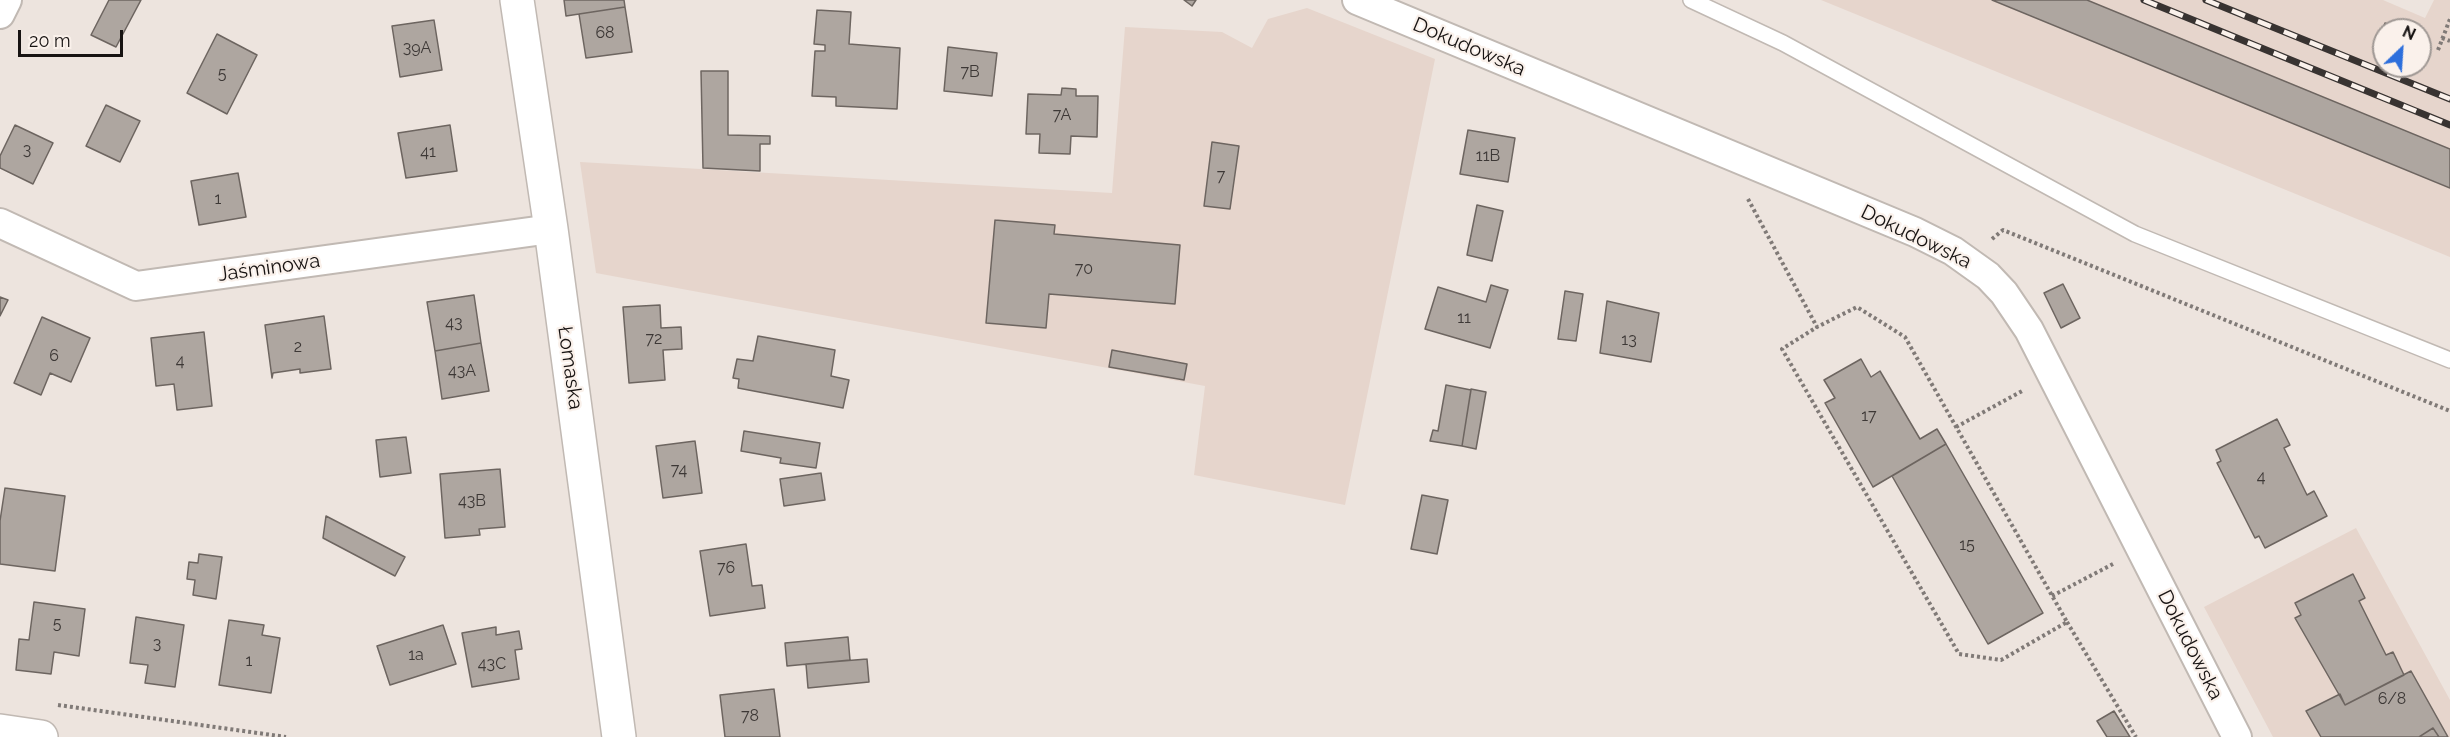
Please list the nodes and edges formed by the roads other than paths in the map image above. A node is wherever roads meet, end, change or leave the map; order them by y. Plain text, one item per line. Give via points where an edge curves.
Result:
1 (7, 0) edge
2 (517, 0) edge
3 (1357, 0) edge
4 (1691, 0) edge
5 (0, 14) edge
6 (0, 223) edge
7 (551, 229) junction
8 (2450, 360) edge
9 (0, 731) edge
10 (41, 737) edge
11 (620, 737) edge
12 (2237, 737) edge

1 - 5 street
2 - 7 street, Łomaska
3 - 12 street, Dokudowska via 1915,232 1972,263 2004,293 2029,330
4 - 8 lane via 1783,43 2135,234
6 - 7 street, Jaśminowa via 136,286
7 - 11 street, Łomaska
9 - 10 street

